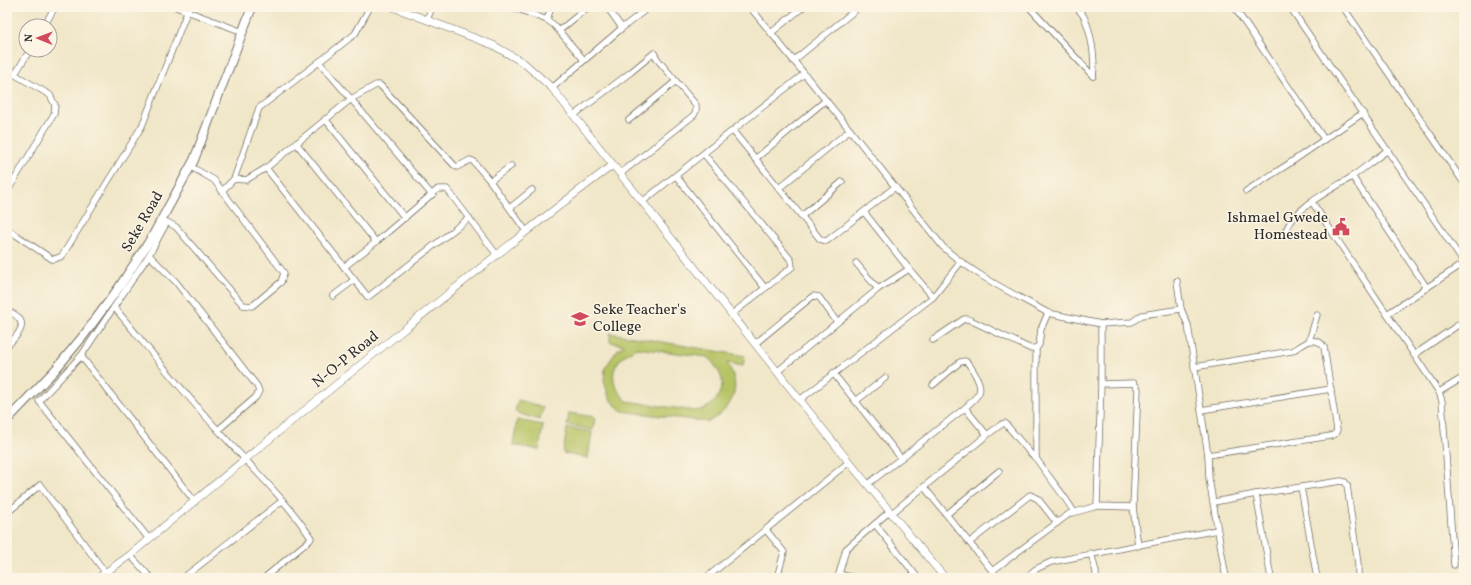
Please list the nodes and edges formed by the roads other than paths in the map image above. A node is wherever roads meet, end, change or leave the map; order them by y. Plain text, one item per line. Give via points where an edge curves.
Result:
1 (56, 7) edge
2 (176, 7) edge
3 (252, 7) edge
4 (370, 7) edge
5 (432, 7) edge
6 (513, 7) edge
7 (551, 7) edge
8 (588, 7) edge
9 (607, 7) edge
10 (649, 7) edge
11 (750, 7) edge
12 (859, 7) edge
13 (1029, 7) edge
14 (1076, 7) edge
15 (1234, 7) edge
16 (1290, 7) edge
17 (1343, 7) edge
18 (398, 8) edge
19 (801, 8) edge
20 (188, 9) edge
21 (49, 18) edge
22 (427, 20) junction
23 (547, 20) junction
24 (622, 28) junction
25 (560, 30) junction
26 (243, 32) junction
27 (771, 33) junction
28 (25, 58) edge
29 (584, 60) junction
30 (793, 60) junction
31 (319, 62) junction
32 (7, 70) edge
33 (15, 74) junction
34 (804, 74) junction
35 (676, 81) junction
36 (552, 88) junction
37 (351, 99) junction
38 (826, 100) junction
39 (1363, 113) junction
40 (574, 116) junction
41 (325, 119) junction
42 (629, 120) dead end
43 (850, 130) junction
44 (733, 131) junction
45 (1324, 139) junction
46 (296, 143) junction
47 (1388, 150) junction
48 (704, 154) junction
49 (755, 159) junction
50 (613, 164) junction
51 (511, 166) dead end
52 (266, 168) junction
53 (195, 169) dead end
54 (620, 174) junction
55 (676, 176) junction
56 (1352, 176) junction
57 (234, 179) junction
58 (490, 182) junction
59 (842, 182) dead end
60 (1464, 183) edge
61 (895, 187) junction
62 (779, 188) junction
63 (532, 190) dead end
64 (222, 191) junction
65 (1246, 191) dead end
66 (7, 192) edge
67 (432, 195) junction
68 (642, 202) junction
69 (1312, 202) junction
70 (510, 208) junction
71 (864, 212) junction
72 (802, 216) junction
73 (405, 218) junction
74 (469, 218) junction
75 (7, 229) edge
76 (1286, 230) dead end
77 (526, 231) junction
78 (376, 242) junction
79 (149, 255) junction
80 (497, 255) junction
81 (856, 263) dead end
82 (960, 263) junction
83 (1464, 263) edge
84 (344, 267) junction
85 (909, 269) junction
86 (354, 280) junction
87 (1177, 281) dead end
88 (765, 288) junction
89 (1426, 288) junction
90 (878, 289) junction
91 (333, 296) dead end
92 (933, 297) junction
93 (114, 307) junction
94 (1181, 309) junction
95 (1048, 313) junction
96 (7, 314) edge
97 (732, 314) junction
98 (1387, 314) junction
99 (1317, 315) dead end
100 (1464, 321) edge
101 (837, 322) junction
102 (1100, 324) junction
103 (933, 340) dead end
104 (1310, 341) junction
105 (756, 343) junction
106 (7, 346) edge
107 (1036, 348) junction
108 (1414, 355) junction
109 (80, 356) junction
110 (1194, 367) junction
111 (778, 371) junction
112 (834, 373) junction
113 (1464, 377) edge
114 (885, 378) dead end
115 (1101, 384) junction
116 (933, 385) dead end
117 (1331, 389) junction
118 (1439, 392) junction
119 (801, 400) junction
120 (856, 401) junction
121 (965, 408) junction
122 (1201, 410) junction
123 (7, 420) edge
124 (218, 430) junction
125 (987, 435) junction
126 (1208, 455) junction
127 (901, 458) junction
128 (1036, 458) junction
129 (246, 460) junction
130 (849, 462) junction
131 (998, 472) dead end
132 (868, 484) junction
133 (924, 487) junction
134 (1301, 487) junction
135 (1256, 494) junction
136 (282, 501) junction
137 (194, 502) junction
138 (1214, 502) junction
139 (1097, 506) junction
140 (1132, 507) junction
141 (891, 512) junction
142 (1074, 512) junction
143 (7, 513) edge
144 (947, 514) junction
145 (1057, 523) junction
146 (875, 524) junction
147 (766, 530) junction
148 (1217, 530) junction
149 (149, 539) junction
150 (970, 542) junction
151 (1138, 546) junction
152 (1091, 553) junction
153 (130, 555) junction
154 (1454, 565) dead end
155 (992, 571) junction
156 (105, 572) junction
157 (839, 576) edge
158 (98, 578) edge
159 (151, 578) edge
160 (183, 578) edge
161 (264, 578) edge
162 (706, 578) edge
163 (777, 578) edge
164 (854, 578) edge
165 (918, 578) edge
166 (945, 578) edge
167 (998, 578) edge
168 (1025, 578) edge
169 (1096, 578) edge
170 (1226, 578) edge
171 (1271, 578) edge
172 (1317, 578) edge
173 (1358, 578) edge

1 - 21 street
2 - 20 street
3 - 26 main road, Seke Road
4 - 31 street via 355,34
5 - 22 street
6 - 23 street
7 - 23 street
8 - 25 street
9 - 24 street
10 - 24 street
11 - 27 street
12 - 30 street
13 - 14 street via 1093,76 1094,62 1089,33 1084,16
15 - 45 street
16 - 39 street
17 - 60 street
18 - 22 street
19 - 27 street
20 - 26 street
20 - 75 street via 142,126 62,256 52,258
22 - 36 street via 499,48 524,63
23 - 25 street
24 - 29 street
25 - 29 street
26 - 123 main road, Seke Road via 194,160 152,237 84,335 55,370
27 - 30 street
28 - 33 street
29 - 36 street
30 - 34 street
31 - 37 street
31 - 57 street via 259,108
32 - 33 street
33 - 66 street via 50,95 55,105 54,114
34 - 38 street
34 - 44 street
35 - 40 street via 654,53
35 - 42 street
35 - 54 street via 696,105 694,115
36 - 40 street
37 - 41 street
37 - 58 street via 376,85 382,86 454,165 457,167 473,161
37 - 67 street
38 - 43 street
38 - 49 street
39 - 45 street
39 - 47 street
40 - 50 street
41 - 46 street
41 - 73 street
43 - 61 street
43 - 62 street
44 - 48 street
44 - 49 street
45 - 65 street
46 - 52 street
46 - 78 street
47 - 56 street
47 - 83 street
48 - 55 street
48 - 88 street via 791,260 792,267
49 - 62 street
50 - 54 street
50 - 77 street, N-O-P Road
51 - 58 street
52 - 57 street via 246,180
52 - 84 street
53 - 64 street via 214,180
54 - 68 street
55 - 68 street
55 - 88 street
56 - 69 street
56 - 89 street
57 - 64 street
58 - 70 street
59 - 72 street
61 - 71 street
61 - 82 street via 943,247
62 - 72 street
63 - 70 street
64 - 79 street via 284,273 281,282 252,306 242,305 176,228 167,222
67 - 73 street
67 - 74 street via 438,189 447,189
68 - 97 street
69 - 76 street via 1290,221
69 - 98 street
70 - 77 street
71 - 72 street via 826,241 820,239
71 - 85 street
73 - 78 street
74 - 80 street
74 - 86 street via 368,297
77 - 80 street, N-O-P Road
78 - 84 street
79 - 93 street
79 - 124 street via 176,282 259,391 256,397
80 - 129 street, N-O-P Road
81 - 90 street
82 - 92 street
82 - 95 street
83 - 89 street
84 - 86 street
85 - 90 street
85 - 92 street
86 - 91 street
87 - 94 street
88 - 97 street
89 - 98 street
90 - 101 street
92 - 112 street
93 - 109 street
93 - 124 street
94 - 102 street via 1142,315 1132,322
94 - 110 street via 1188,325
95 - 102 street
95 - 107 street
96 - 106 street via 18,316 22,325 18,336
97 - 105 street
98 - 108 street
99 - 104 street
100 - 108 street
101 - 105 street via 819,297 813,296
101 - 111 street
102 - 115 street
103 - 107 street via 964,319 1029,348
104 - 110 street via 1292,351
104 - 117 street via 1321,342 1324,347
105 - 111 street
107 - 128 street
108 - 118 street
109 - 137 street
109 - 149 street via 39,401
110 - 122 street
111 - 119 street
112 - 119 street
112 - 120 street
113 - 118 street
114 - 120 street
115 - 139 street
115 - 140 street via 1134,383 1138,389
116 - 121 street via 960,362 965,361 980,383 981,389
117 - 122 street
117 - 126 street via 1337,430 1335,434
118 - 154 street via 1442,401
119 - 130 street
120 - 127 street
121 - 125 street
121 - 127 street
122 - 126 street
124 - 129 street
125 - 128 street via 1005,423
125 - 133 street
126 - 138 street via 1209,479
127 - 132 street
128 - 142 street
129 - 136 street
129 - 137 street, N-O-P Road
130 - 132 street
130 - 147 street
131 - 144 street
132 - 141 street
133 - 141 street
133 - 144 street
134 - 135 street
134 - 172 street
134 - 173 street via 1341,481 1347,485
135 - 138 street
135 - 171 street
136 - 160 street
136 - 161 street via 311,538
137 - 149 street, N-O-P Road
138 - 148 street
139 - 140 street
139 - 142 street
140 - 151 street
141 - 146 street
141 - 166 street
142 - 145 street
143 - 156 street via 40,485
144 - 150 street
145 - 150 street via 1038,499 1030,495
145 - 155 street
146 - 157 street via 846,549
146 - 165 street
147 - 162 street
147 - 163 street via 784,552
148 - 151 street
148 - 170 street
149 - 153 street, N-O-P Road
150 - 155 street
151 - 152 street
152 - 168 street via 1051,562
152 - 169 street
153 - 156 street, N-O-P Road
153 - 159 street
155 - 167 street
156 - 158 street, N-O-P Road
157 - 164 street

